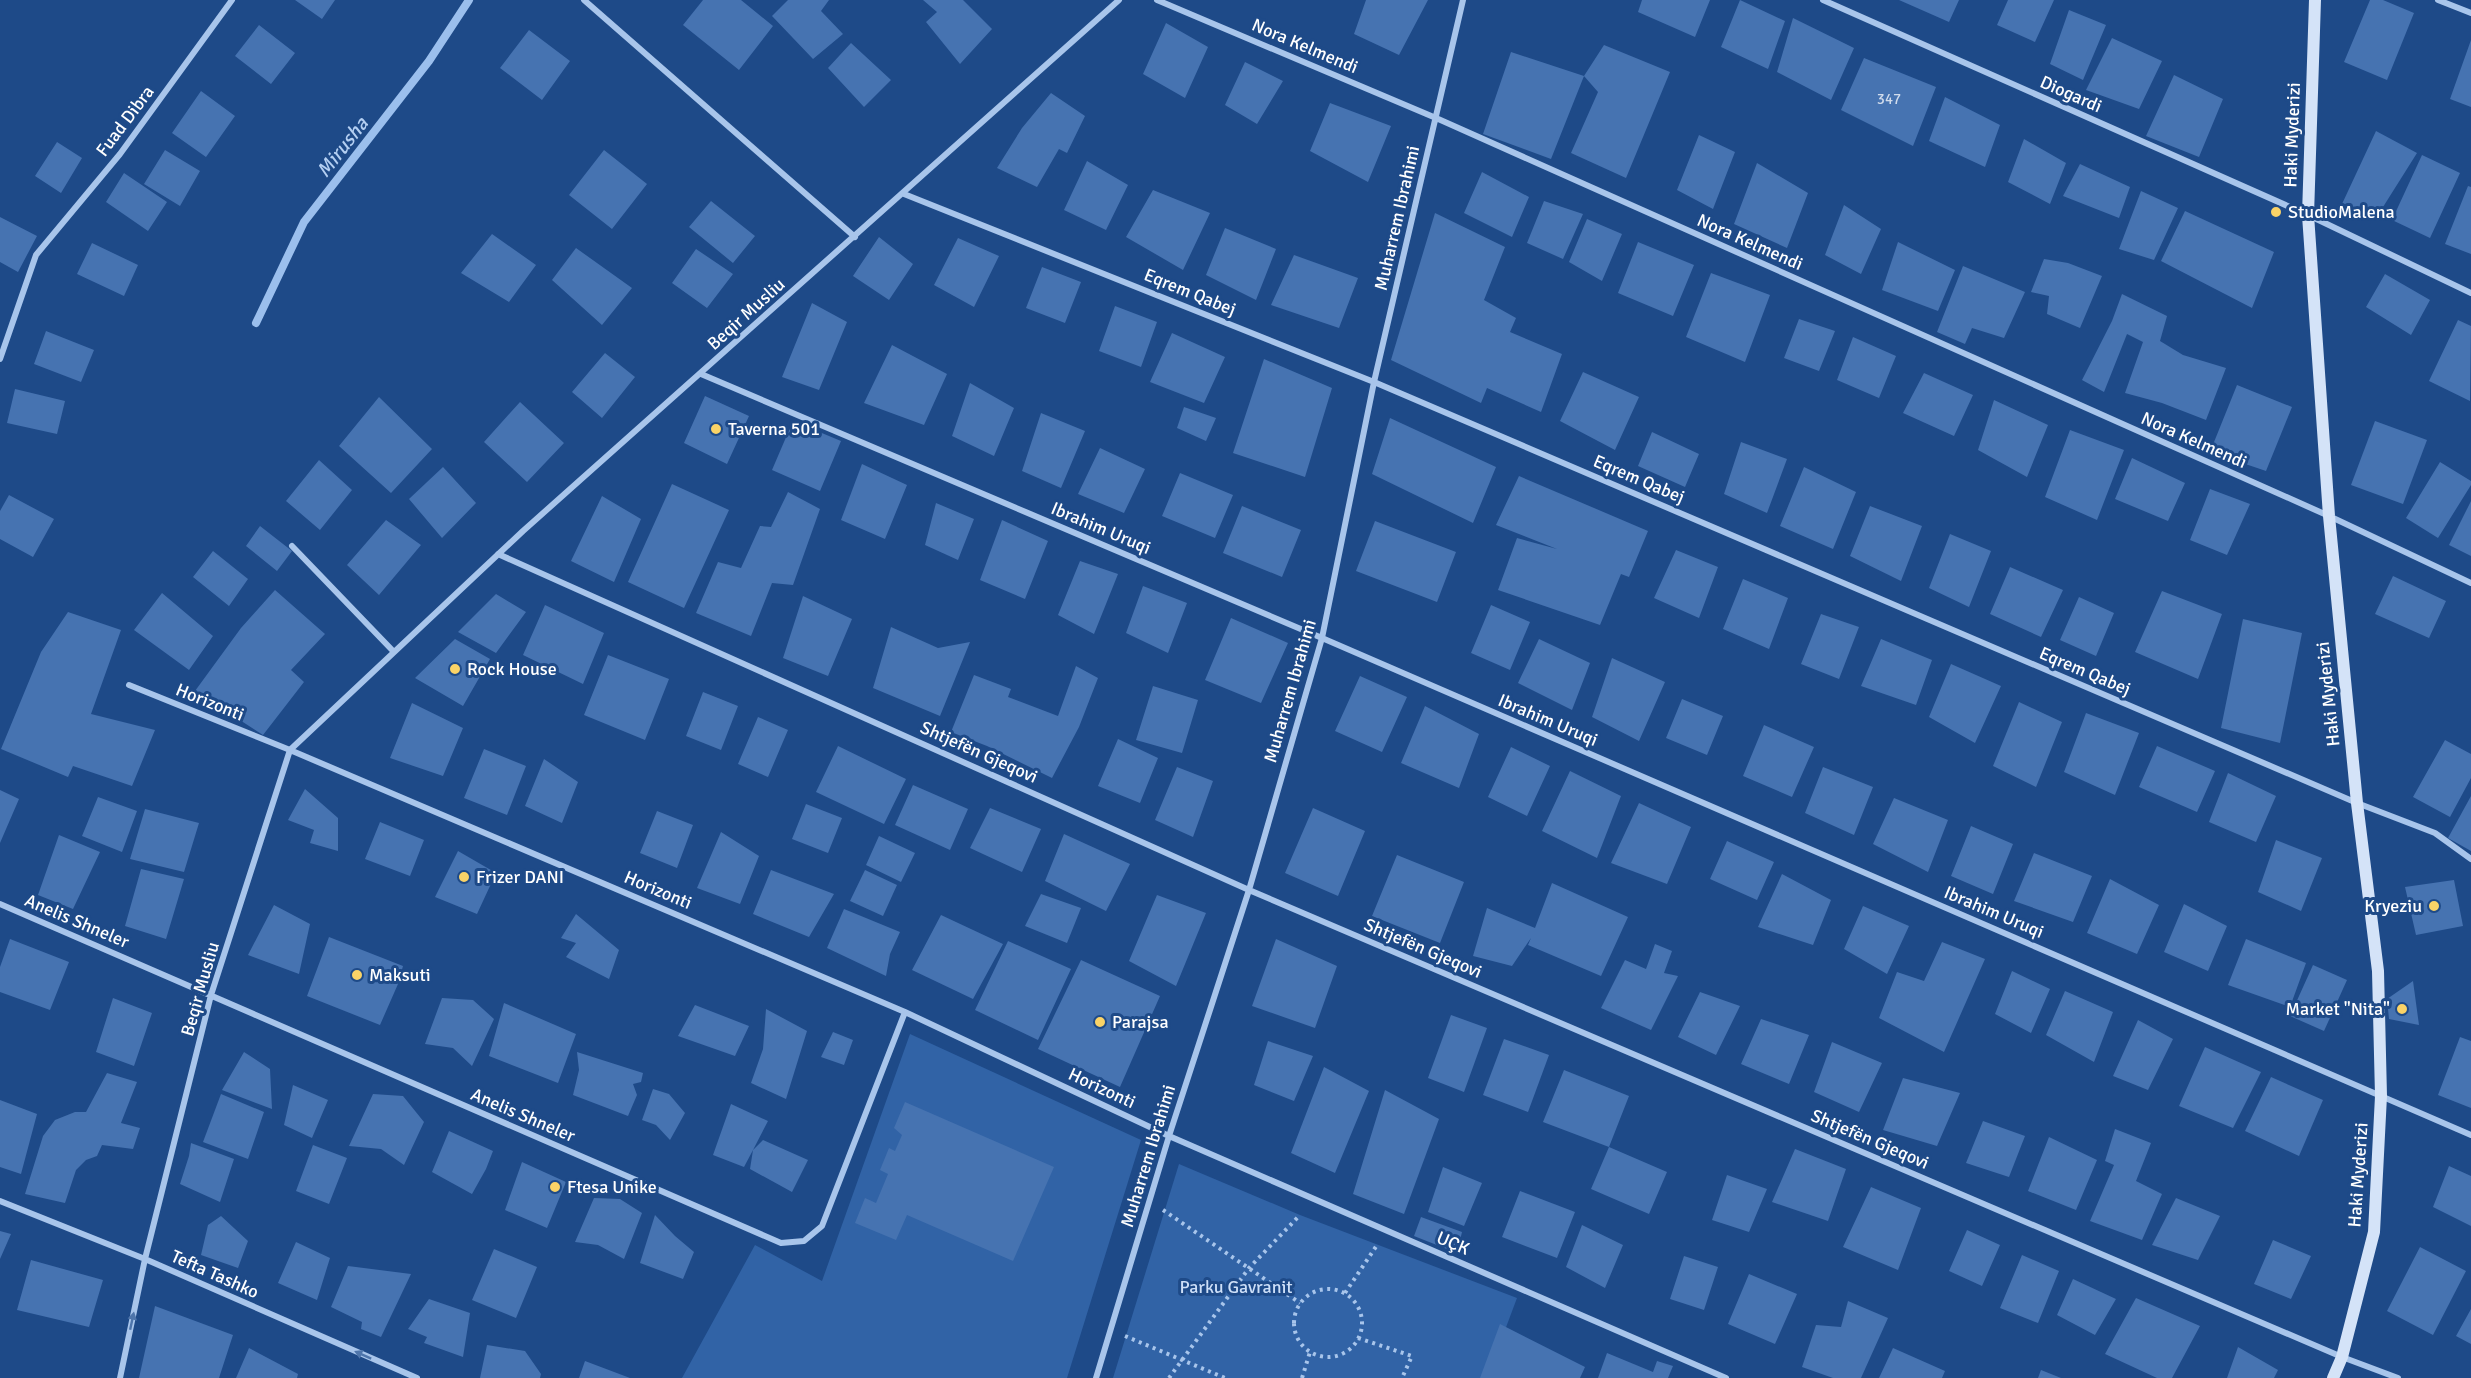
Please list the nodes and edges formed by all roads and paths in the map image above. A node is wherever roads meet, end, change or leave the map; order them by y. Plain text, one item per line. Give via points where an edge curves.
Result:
1 (232, 0) edge
2 (584, 0) edge
3 (1119, 0) edge
4 (1157, 0) edge
5 (1463, 0) edge
6 (1823, 0) edge
7 (2315, 0) edge
8 (2438, 0) edge
9 (2471, 13) edge
10 (1436, 118) junction
11 (904, 194) junction
12 (2308, 215) junction
13 (855, 237) junction
14 (2471, 293) edge
15 (0, 359) edge
16 (701, 374) junction
17 (1374, 382) junction
18 (2329, 516) junction
19 (292, 546) dead end
20 (498, 554) junction
21 (2471, 583) edge
22 (1322, 638) junction
23 (394, 652) junction
24 (129, 685) dead end
25 (290, 750) junction
26 (2357, 803) junction
27 (2471, 859) edge
28 (1249, 890) junction
29 (0, 904) edge
30 (211, 995) junction
31 (905, 1012) junction
32 (2381, 1096) junction
33 (2471, 1135) edge
34 (1169, 1136) junction
35 (0, 1201) edge
36 (1150, 1201) junction
37 (1300, 1215) dead end
38 (1377, 1245) dead end
39 (145, 1259) junction
40 (1249, 1268) junction
41 (1345, 1293) junction
42 (1300, 1303) junction
43 (1110, 1330) junction
44 (1358, 1338) junction
45 (1310, 1352) junction
46 (2342, 1357) junction
47 (1181, 1361) junction
48 (120, 1378) edge
49 (417, 1378) edge
50 (1096, 1378) edge
51 (1169, 1378) edge
52 (1225, 1378) edge
53 (1302, 1378) edge
54 (1402, 1378) edge
55 (1726, 1378) edge
56 (2333, 1378) edge
57 (2398, 1378) edge

1 - 15 street, Fuad Dibra via 120,154 36,255
2 - 13 street
3 - 11 street, Beqir Musliu
4 - 10 street, Nora Kelmendi
5 - 10 street, Muharrem Ibrahimi
6 - 12 street, Diogardi
7 - 12 street, Haki Myderizi
8 - 9 street
10 - 17 street, Muharrem Ibrahimi
10 - 18 street, Nora Kelmendi
11 - 13 street, Beqir Musliu
11 - 17 street, Eqrem Qabej
12 - 14 street, Diogardi
12 - 18 street, Haki Myderizi
13 - 16 street, Beqir Musliu
16 - 20 street, Beqir Musliu
16 - 22 street, Ibrahim Uruqi
17 - 22 street, Muharrem Ibrahimi
17 - 26 street, Eqrem Qabej
18 - 21 street, Nora Kelmendi
18 - 26 street, Haki Myderizi
19 - 23 street
20 - 23 street, Beqir Musliu
20 - 28 street, Shtjefën Gjeqovi
22 - 28 street, Muharrem Ibrahimi
22 - 32 street, Ibrahim Uruqi
23 - 25 street, Beqir Musliu
24 - 25 street, Horizonti
25 - 30 street, Beqir Musliu
25 - 31 street, Horizonti
26 - 27 street, Eqrem Qabej via 2435,833
26 - 32 street, Haki Myderizi via 2378,971
28 - 34 street, Muharrem Ibrahimi
28 - 46 street, Shtjefën Gjeqovi
29 - 30 street, Anelis Shneler
30 - 31 street, Anelis Shneler via 781,1243 804,1241 822,1226
30 - 39 street, Beqir Musliu
31 - 34 street, Horizonti
32 - 33 street, Ibrahim Uruqi
32 - 46 street, Haki Myderizi via 2374,1232
34 - 36 street, Muharrem Ibrahimi
34 - 55 street, UÇK
35 - 39 street, Tefta Tashko
36 - 40 path
36 - 43 street, Muharrem Ibrahimi
37 - 40 path
38 - 41 path
48 -> 39 street, Beqir Musliu
49 -> 39 street, Tefta Tashko
40 - 42 path
40 - 47 path
41 - 42 path via 1326,1289
41 - 44 path via 1361,1318
42 - 45 path via 1295,1313 1296,1335
43 - 47 path
43 - 50 street, Muharrem Ibrahimi
44 - 45 path via 1352,1347 1332,1357
44 - 54 path via 1412,1356
45 - 53 path
46 - 56 street, Haki Myderizi
46 - 57 street, Shtjefën Gjeqovi
47 - 51 path
47 - 52 path

